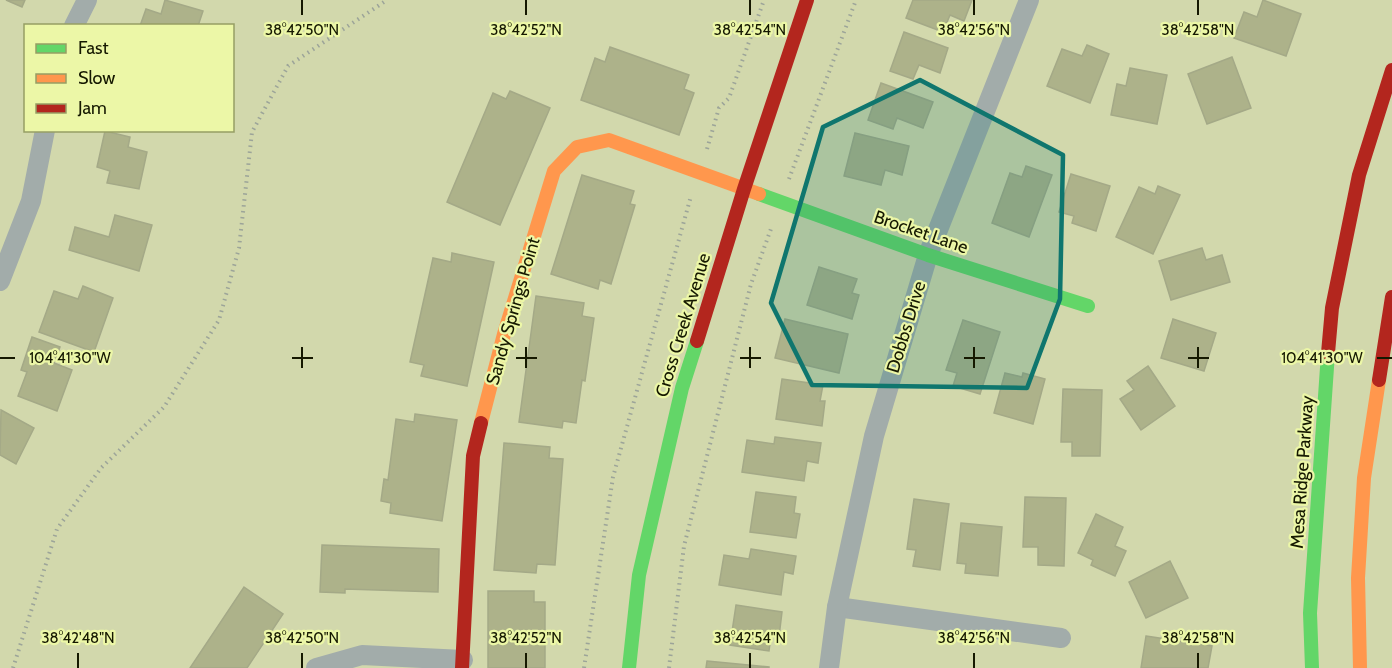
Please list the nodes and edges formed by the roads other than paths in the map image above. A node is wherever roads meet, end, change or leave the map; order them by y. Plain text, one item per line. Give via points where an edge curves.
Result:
1 (87, 0) edge
2 (807, 0) edge
3 (1029, 0) edge
4 (75, 24) edge
5 (1392, 70) edge
6 (45, 132) edge
7 (744, 189) junction
8 (928, 255) junction
9 (0, 281) edge
10 (1392, 297) edge
11 (1088, 306) dead end
12 (837, 607) junction
13 (1060, 638) dead end
14 (462, 664) edge
15 (316, 668) edge
16 (629, 668) edge
17 (829, 668) edge
18 (1312, 668) edge
19 (1359, 668) edge

1 - 4 street
2 - 7 main road, Cross Creek Avenue
3 - 8 street, Dobbs Drive
5 - 18 main road, Mesa Ridge Parkway via 1359,175 1332,308 1310,613
6 - 9 street via 31,201
7 - 8 main road, Brocket Lane
7 - 14 main road, Sandy Springs Point via 609,141 577,147 554,171 504,334 473,456
7 - 16 main road, Cross Creek Avenue via 682,388 639,575
8 - 11 main road, Brocket Lane
8 - 12 street, Dobbs Drive via 874,436
10 - 19 main road via 1364,478 1358,578
12 - 13 street
12 - 17 street, Dobbs Drive
14 - 15 street, Sandy Springs Point via 362,655

